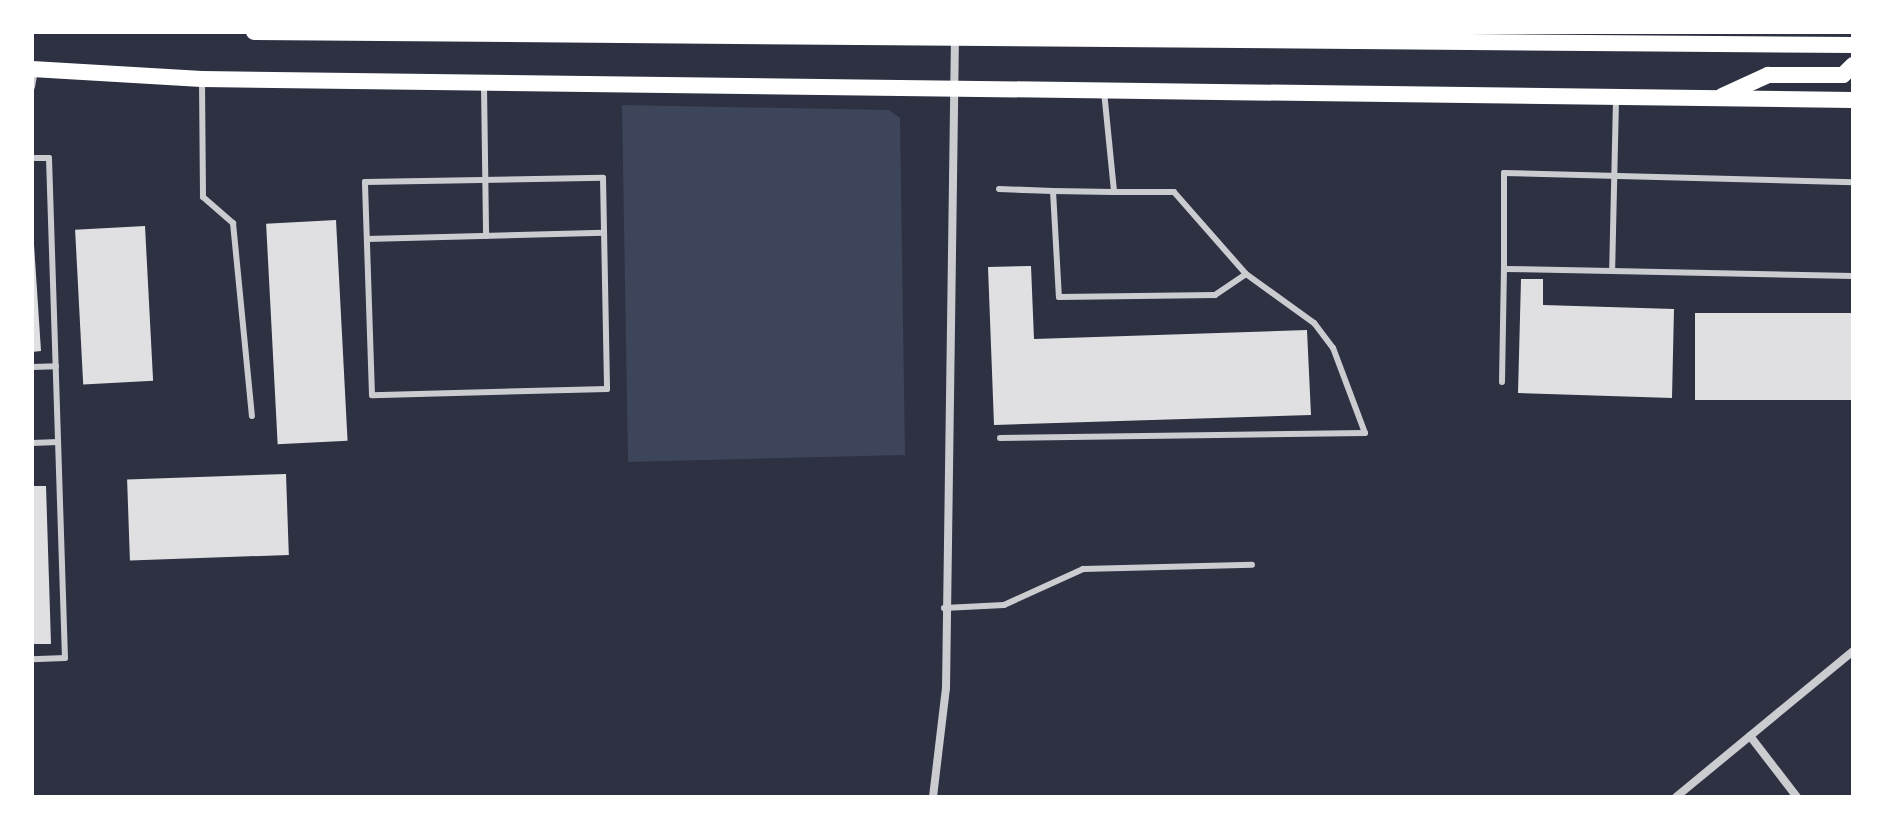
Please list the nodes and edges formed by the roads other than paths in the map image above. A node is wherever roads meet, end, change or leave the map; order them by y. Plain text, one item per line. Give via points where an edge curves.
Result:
1 (257, 32) edge
2 (955, 35) junction
3 (1853, 45) edge
4 (1853, 65) edge
5 (34, 69) edge
6 (202, 79) junction
7 (484, 82) junction
8 (32, 87) edge
9 (954, 88) junction
10 (1104, 91) junction
11 (1616, 97) junction
12 (1717, 98) junction
13 (1853, 100) edge
14 (32, 158) edge
15 (1614, 175) junction
16 (486, 178) junction
17 (1853, 182) edge
18 (999, 189) dead end
19 (1053, 191) junction
20 (1114, 192) junction
21 (604, 233) junction
22 (486, 236) junction
23 (367, 239) junction
24 (1504, 269) junction
25 (1612, 271) junction
26 (1246, 274) junction
27 (1853, 276) edge
28 (56, 366) junction
29 (32, 367) edge
30 (1502, 382) dead end
31 (252, 416) dead end
32 (1000, 438) dead end
33 (58, 442) junction
34 (32, 443) edge
35 (1252, 565) dead end
36 (944, 608) junction
37 (1853, 651) edge
38 (32, 659) edge
39 (1750, 736) junction
40 (933, 797) edge
41 (1676, 797) edge
42 (1797, 797) edge

1 - 2 main road
2 - 3 main road
2 - 9 street
4 - 12 main road via 1843,75 1768,75
5 - 6 main road
5 - 8 lane
6 - 7 main road
6 - 31 lane via 203,197 233,223
7 - 9 main road
7 - 16 lane
9 - 10 main road
9 - 36 street
10 - 11 main road
10 - 20 lane
11 - 12 main road
11 - 15 lane
12 - 13 main road
14 - 28 lane via 49,158
15 - 17 lane
15 - 24 lane via 1504,173
15 - 25 lane
16 - 21 lane via 603,178
16 - 22 lane
16 - 23 lane via 365,182
18 - 19 lane
19 - 20 lane
19 - 26 lane via 1059,297 1215,295
20 - 26 lane via 1174,192
21 - 22 lane
21 - 23 lane via 607,389 576,390 372,395
22 - 23 lane
24 - 25 lane
24 - 30 lane
25 - 27 lane
26 - 32 lane via 1314,323 1333,348 1365,433
28 - 29 lane
28 - 33 lane
33 - 34 lane
33 - 38 lane via 65,658
35 - 36 lane via 1083,569 1004,605
36 - 40 street via 946,688
37 - 39 street
39 - 41 street
39 - 42 street

